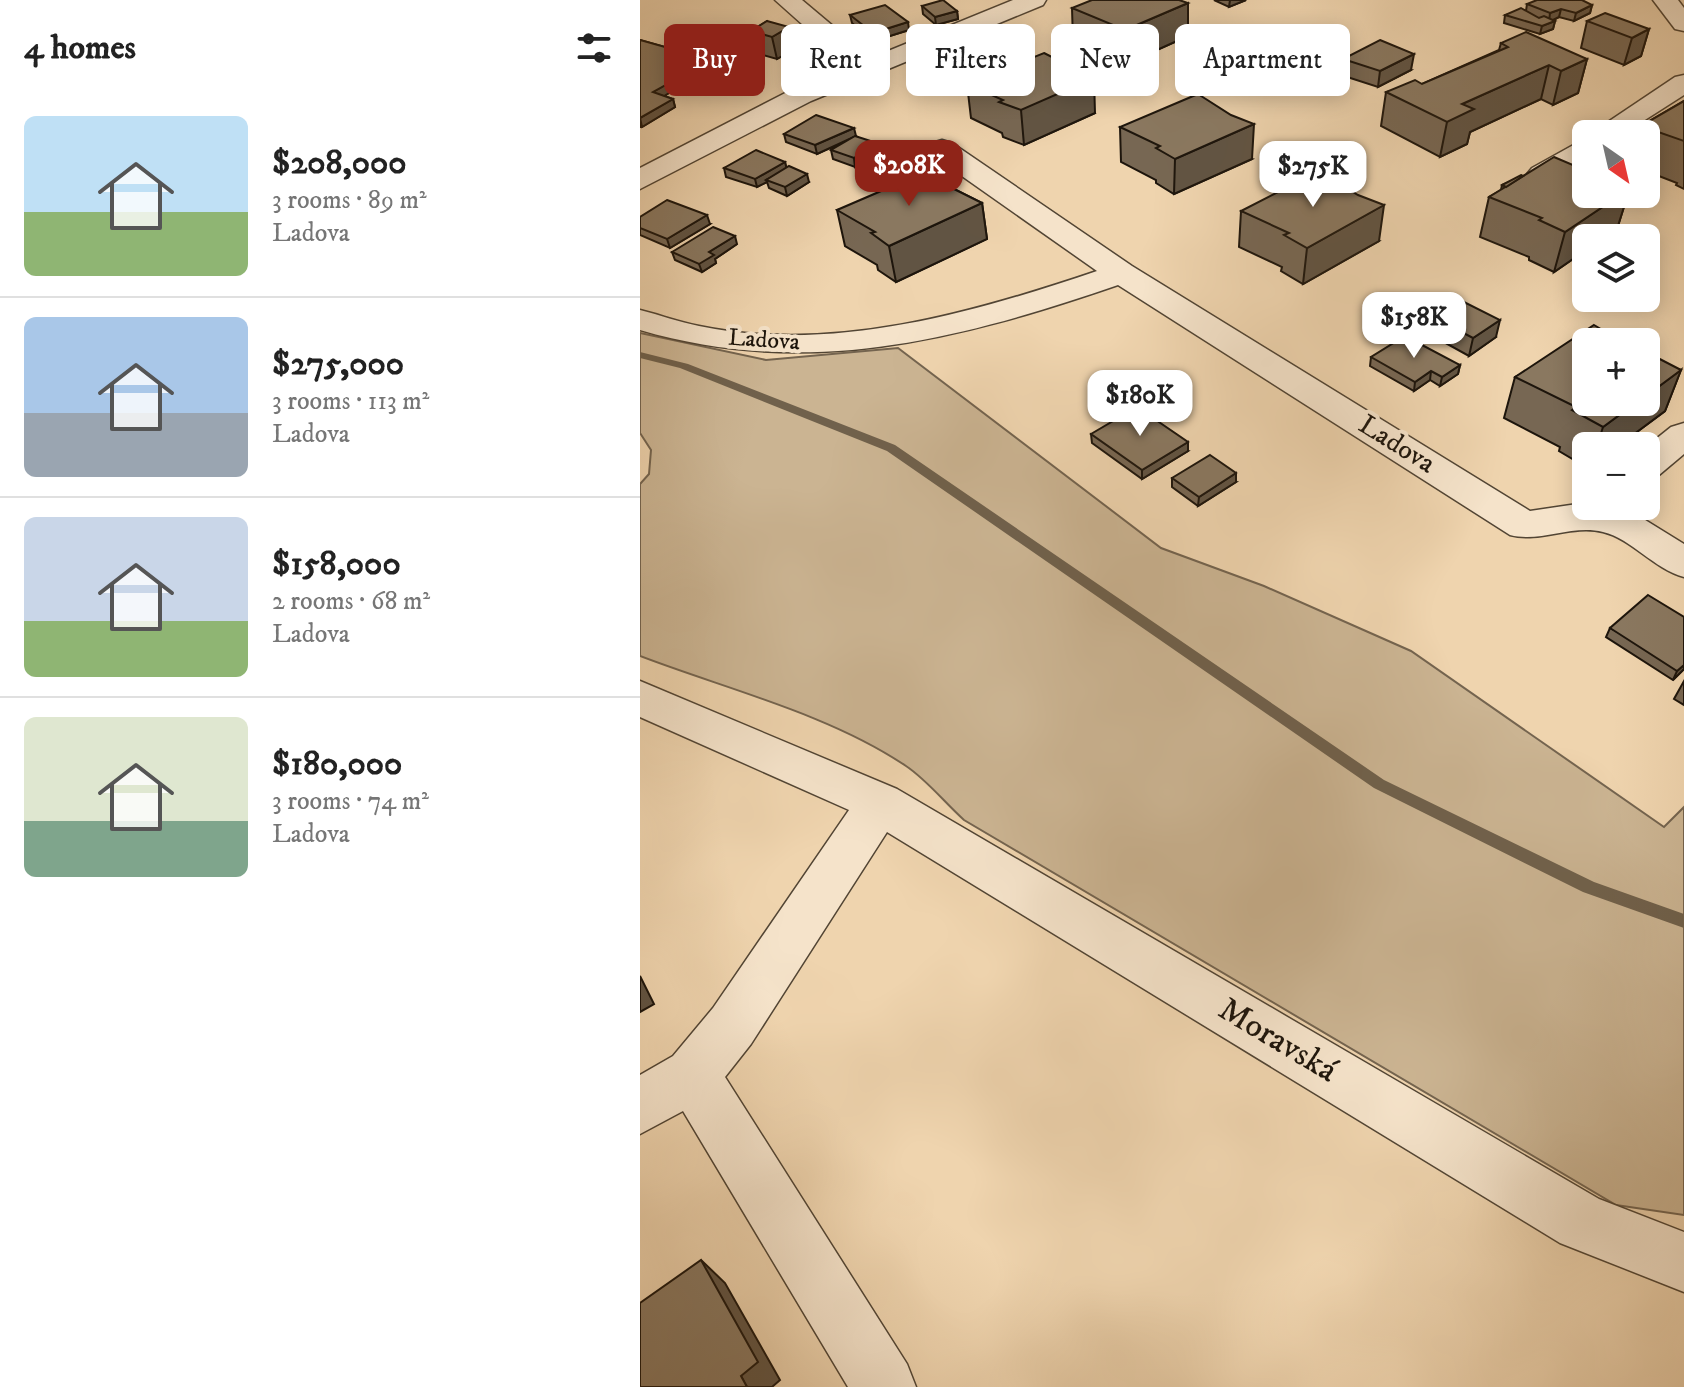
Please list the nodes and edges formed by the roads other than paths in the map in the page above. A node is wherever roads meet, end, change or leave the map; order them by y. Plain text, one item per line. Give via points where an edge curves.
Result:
1 (787, 0) edge
2 (1034, 0) edge
3 (1665, 0) edge
4 (815, 24) edge
5 (1684, 24) edge
6 (890, 57) edge
7 (1684, 83) edge
8 (800, 96) edge
9 (1626, 120) edge
10 (942, 149) dead end
11 (1572, 155) edge
12 (1542, 174) edge
13 (640, 180) edge
14 (1121, 273) junction
15 (640, 320) edge
16 (1684, 435) edge
17 (1660, 455) edge
18 (1572, 515) edge
19 (1615, 520) edge
20 (1684, 563) edge
21 (640, 698) edge
22 (880, 803) junction
23 (692, 1075) junction
24 (640, 1106) edge
25 (1684, 1262) edge
26 (884, 1387) edge

1 - 4 street
2 - 6 street
3 - 5 street
7 - 9 street
8 - 13 street
10 - 14 street, Ladova
11 - 12 street
14 - 15 street, Ladova via 988,316 821,344 768,344
14 - 18 street, Ladova via 1524,525
16 - 17 street
19 - 20 street, Ladova
21 - 22 street, Moravská
22 - 23 street via 732,1026
22 - 25 street, Moravská via 1581,1222
23 - 24 street
23 - 26 street

